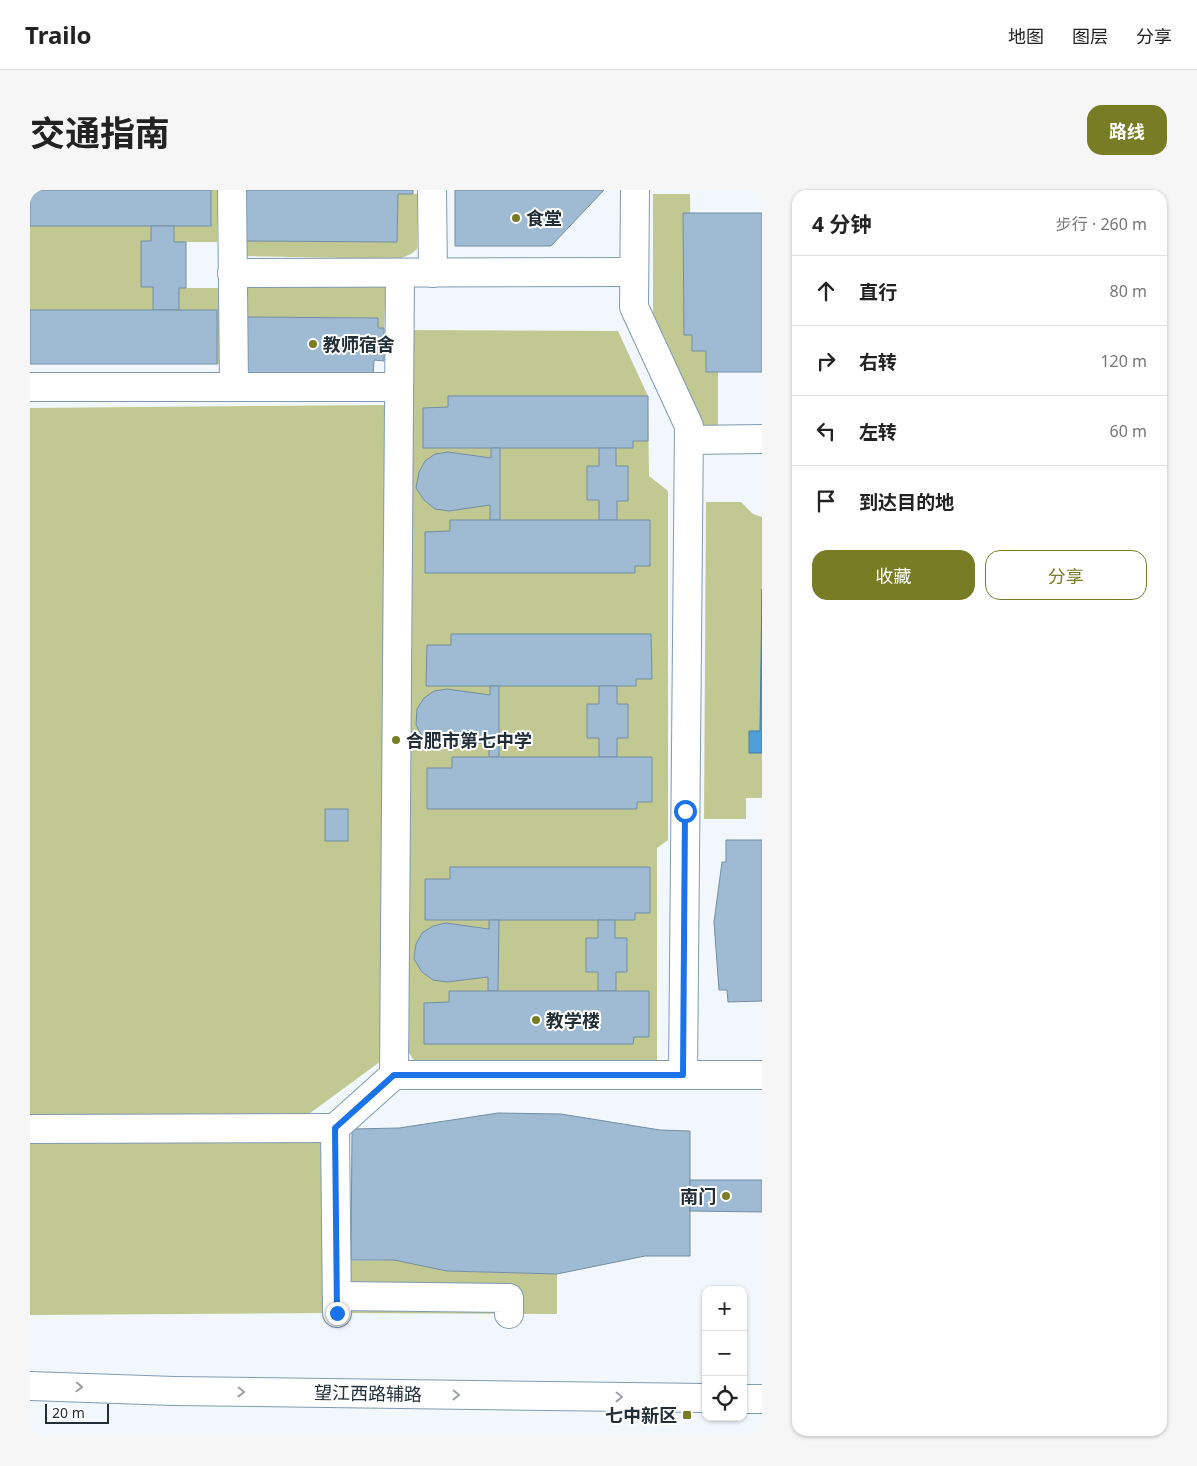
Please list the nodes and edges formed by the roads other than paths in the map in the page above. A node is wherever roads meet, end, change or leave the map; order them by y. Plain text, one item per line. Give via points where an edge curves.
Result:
1 (232, 190) edge
2 (432, 190) edge
3 (634, 190) edge
4 (634, 272) junction
5 (232, 273) junction
6 (400, 273) junction
7 (433, 273) junction
8 (234, 386) junction
9 (30, 387) edge
10 (399, 387) junction
11 (762, 439) edge
12 (689, 440) junction
13 (394, 1075) junction
14 (683, 1075) junction
15 (762, 1075) edge
16 (335, 1128) junction
17 (30, 1129) edge
18 (509, 1314) dead end
19 (30, 1386) edge
20 (702, 1398) edge
21 (747, 1399) edge
22 (762, 1399) edge

1 - 5 street
2 - 7 street
3 - 4 street
4 - 7 street
4 - 12 street via 634,307 689,426
5 - 6 street
5 - 8 street
6 - 7 street
6 - 10 street
8 - 9 street
8 - 10 street
10 - 13 street
11 - 12 street
12 - 14 street
13 - 14 street
13 - 16 street
14 - 15 street
16 - 17 street
16 - 18 street via 337,1305 509,1298
19 -> 20 street, 望江西路辅路
21 - 22 street

